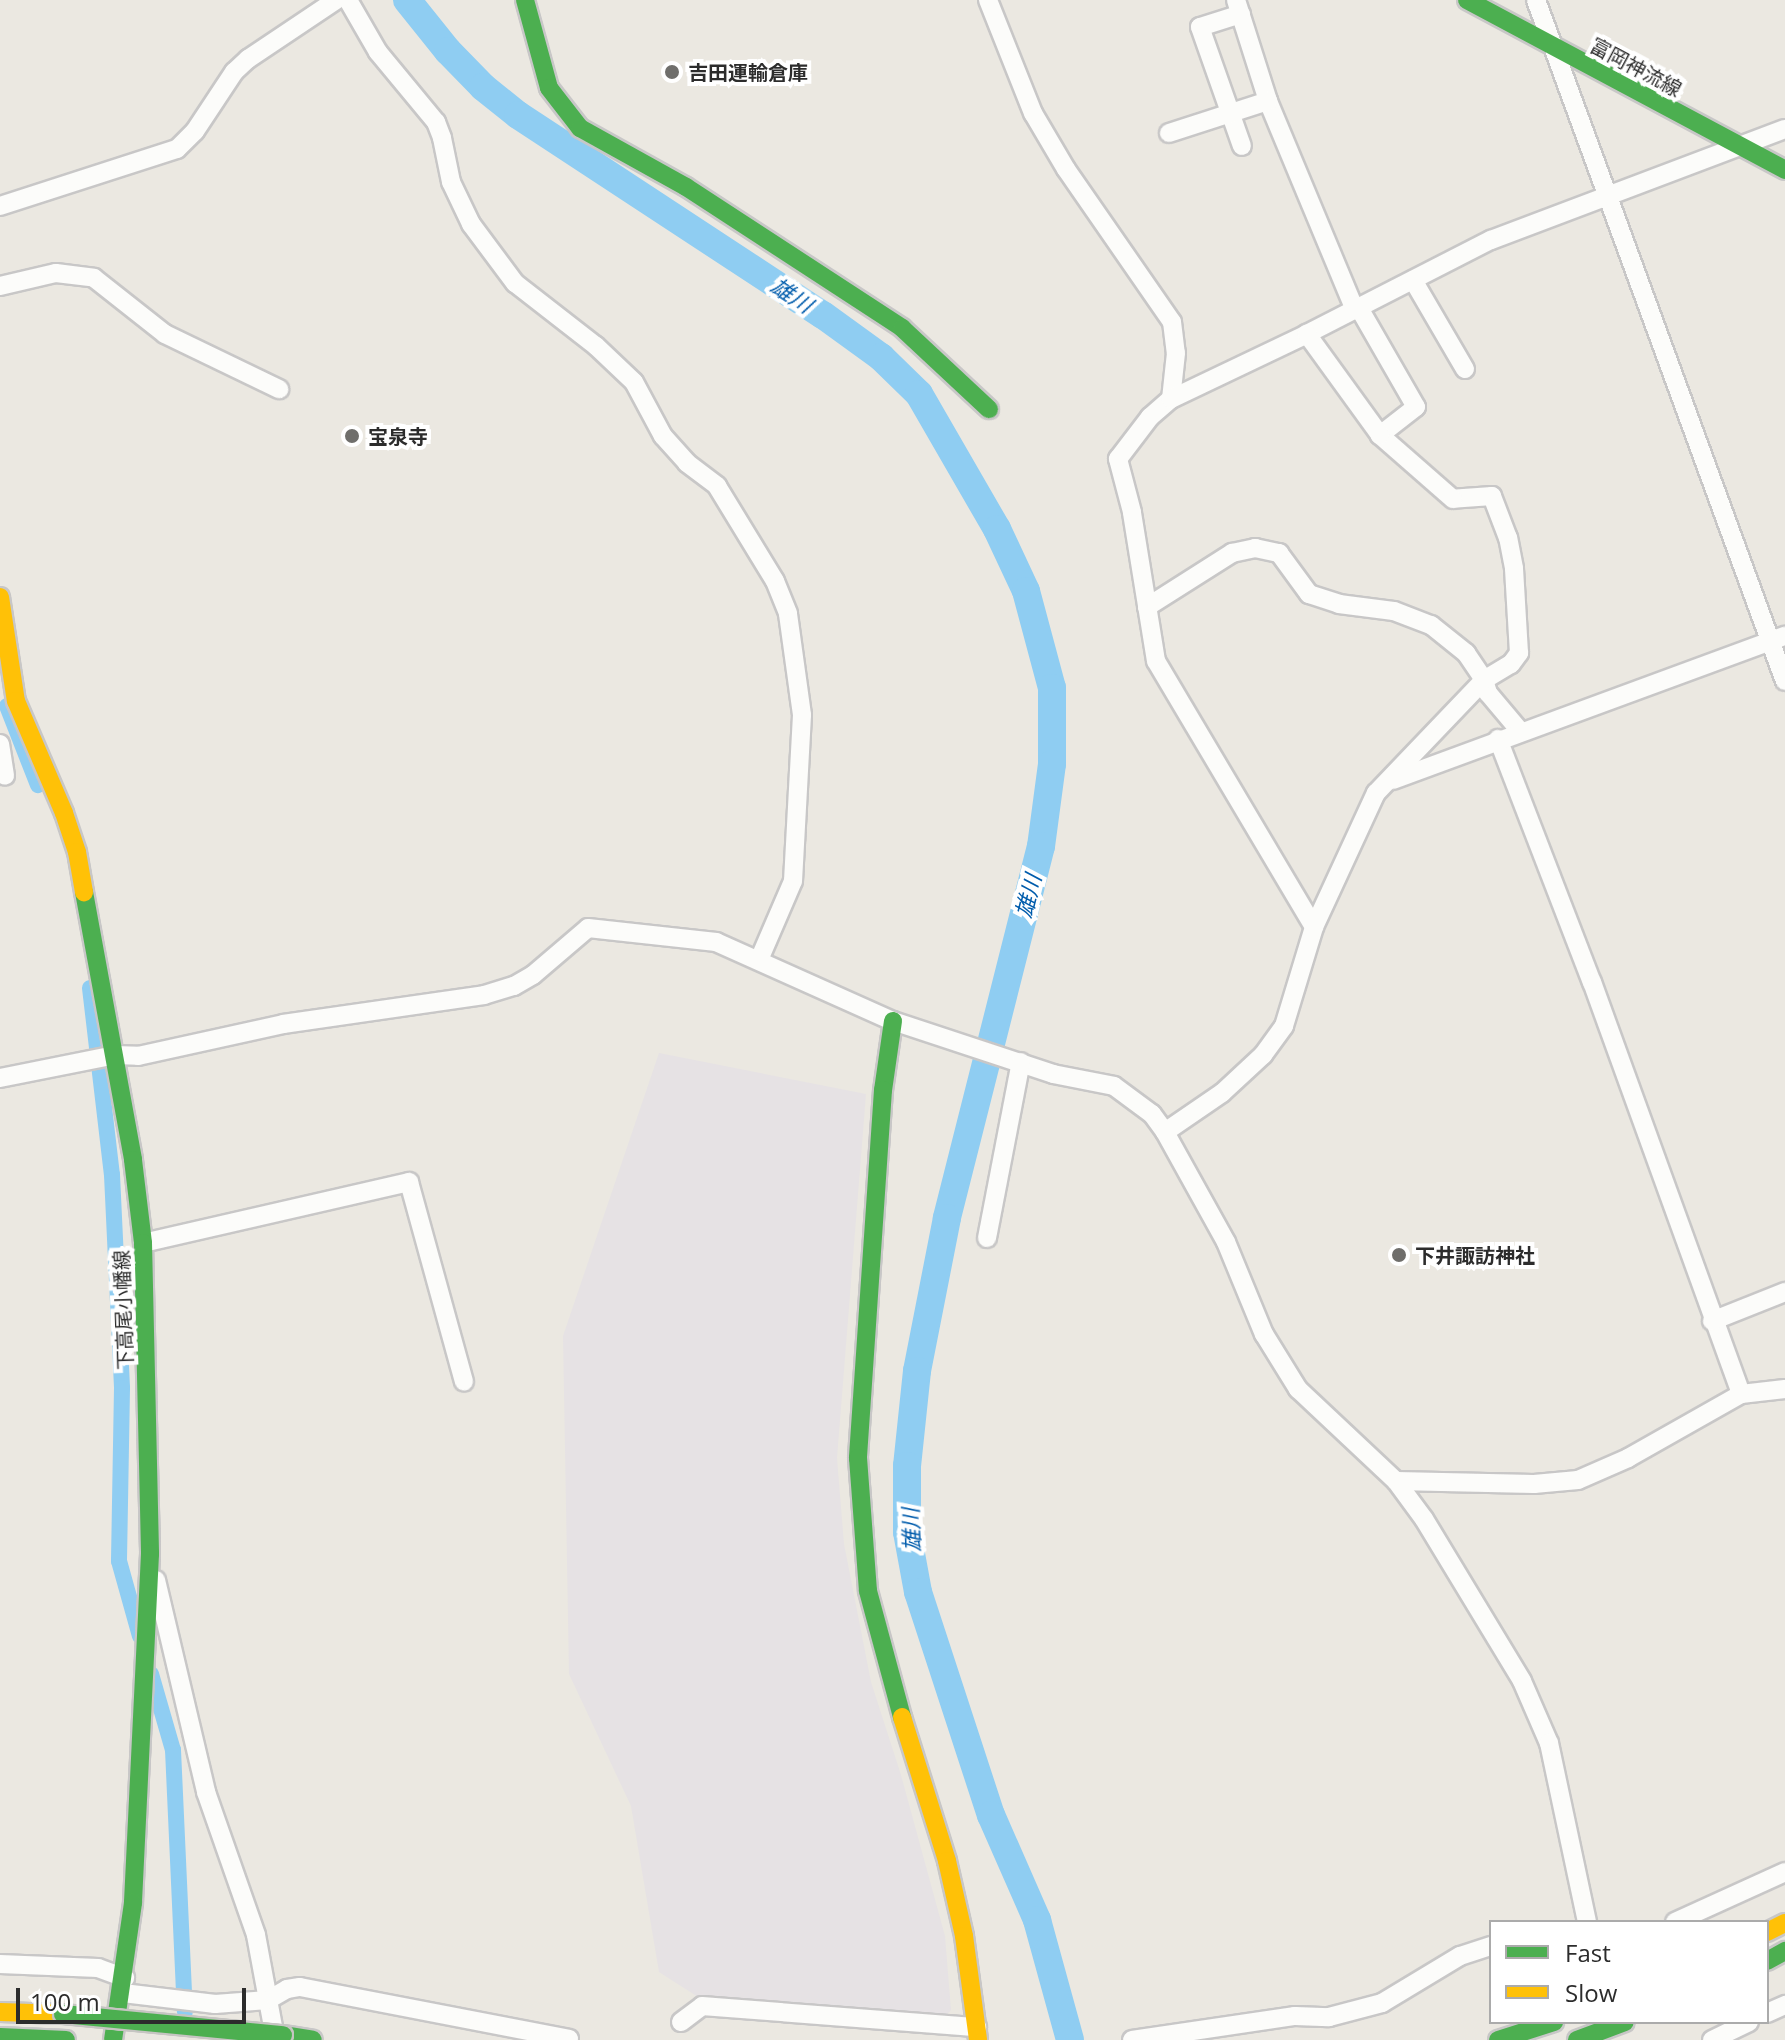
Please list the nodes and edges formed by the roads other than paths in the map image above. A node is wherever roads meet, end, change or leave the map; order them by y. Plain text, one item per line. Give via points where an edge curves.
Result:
1 (336, 0) edge
2 (348, 0) edge
3 (525, 0) edge
4 (988, 0) edge
5 (1467, 0) edge
6 (1536, 0) edge
7 (1239, 4) edge
8 (1552, 47) junction
9 (1268, 101) junction
10 (1231, 115) junction
11 (1785, 129) edge
12 (1169, 133) dead end
13 (1737, 145) junction
14 (1242, 146) dead end
15 (1785, 170) edge
16 (1606, 195) junction
17 (0, 206) edge
18 (1413, 280) junction
19 (0, 286) edge
20 (1357, 309) junction
21 (1307, 334) junction
22 (1465, 369) dead end
23 (279, 389) dead end
24 (1171, 399) junction
25 (989, 409) dead end
26 (1380, 435) junction
27 (0, 597) edge
28 (1147, 607) junction
29 (1778, 638) edge
30 (1484, 680) junction
31 (1785, 681) edge
32 (1520, 731) junction
33 (1498, 739) junction
34 (0, 744) edge
35 (5, 776) dead end
36 (1393, 780) junction
37 (1314, 927) junction
38 (759, 960) junction
39 (893, 1021) junction
40 (115, 1055) junction
41 (1019, 1061) junction
42 (0, 1078) edge
43 (1165, 1132) junction
44 (987, 1238) dead end
45 (143, 1243) junction
46 (1785, 1292) edge
47 (1712, 1321) junction
48 (464, 1382) dead end
49 (1785, 1389) edge
50 (1741, 1394) junction
51 (1396, 1481) junction
52 (150, 1554) junction
53 (1785, 1872) edge
54 (1580, 1919) edge
55 (1679, 1920) edge
56 (1489, 1947) edge
57 (0, 1964) edge
58 (124, 1986) junction
59 (268, 2000) junction
60 (0, 2012) edge
61 (681, 2022) dead end
62 (1548, 2024) edge
63 (1620, 2024) edge
64 (1745, 2024) edge
65 (977, 2034) edge
66 (0, 2037) edge
67 (279, 2038) edge
68 (569, 2039) edge
69 (64, 2040) edge
70 (113, 2040) edge
71 (313, 2040) edge
72 (1132, 2040) edge
73 (1498, 2040) edge
74 (1577, 2040) edge
75 (1712, 2040) edge

1 - 17 street via 234,72 177,149
2 - 38 street via 378,52 436,122 451,182 471,224 515,283 634,382 663,436 717,486 775,581 788,614 802,715 799,793 793,881
3 - 25 main road via 549,88 580,128 686,187 902,328
4 - 24 street via 1033,113 1172,322 1176,353
5 - 8 main road, 富岡神流線
6 - 8 street
7 - 9 street
7 - 10 street via 1200,27
8 - 13 main road, 富岡神流線
8 - 16 street
9 - 10 street
9 - 20 street
10 - 12 street
10 - 14 street
11 - 13 street
13 - 15 main road, 富岡神流線
13 - 16 street
16 - 18 street via 1491,240
16 - 29 street
18 - 20 street
18 - 22 street
19 - 23 street via 56,273 94,278 165,334
20 - 21 street
20 - 26 street via 1416,407
21 - 24 street
21 - 26 street
24 - 28 street via 1118,459
26 - 30 street via 1453,499 1492,496 1514,568 1519,653
27 - 40 main road, 下高尾小幡線 via 16,701 77,852
28 - 30 street via 1232,553 1255,548 1279,553 1309,594 1394,611 1431,625 1466,653
28 - 37 street via 1156,661
29 - 31 street
29 - 32 street
30 - 32 street via 1488,693
30 - 36 street via 1414,750
32 - 33 street
33 - 36 street
33 - 47 street via 1592,982
34 - 35 street
36 - 37 street via 1376,793
37 - 43 street via 1284,1026 1263,1055 1222,1093
38 - 39 street
38 - 40 street via 716,942 588,928 533,975 484,995 328,1016 138,1056
39 - 41 street
39 - 65 main road via 883,1090 858,1458 863,1540 868,1591 892,1683 947,1861
40 - 42 street
40 - 45 main road, 下高尾小幡線
41 - 43 street via 1114,1086 1152,1114
41 - 44 street
43 - 51 street via 1298,1389
45 - 48 street via 409,1182
45 - 52 main road, 下高尾小幡線
46 - 47 street
47 - 50 street
49 - 50 street
50 - 51 street via 1578,1480
51 - 54 street via 1522,1681 1549,1743
52 - 58 main road, 下高尾小幡線
52 - 59 street via 206,1792 256,1935
53 - 55 street
56 - 72 street via 1460,1956 1382,2003 1329,2017 1295,2016
57 - 58 street via 98,1968
58 - 59 street via 215,2004
58 - 70 main road, 下高尾小幡線
59 - 67 street
59 - 68 street via 287,1989 322,1989
60 - 67 main road, bridge
61 - 65 street via 702,2006
62 - 73 main road
63 - 74 main road
64 - 75 street
66 - 69 main road
67 - 71 main road

